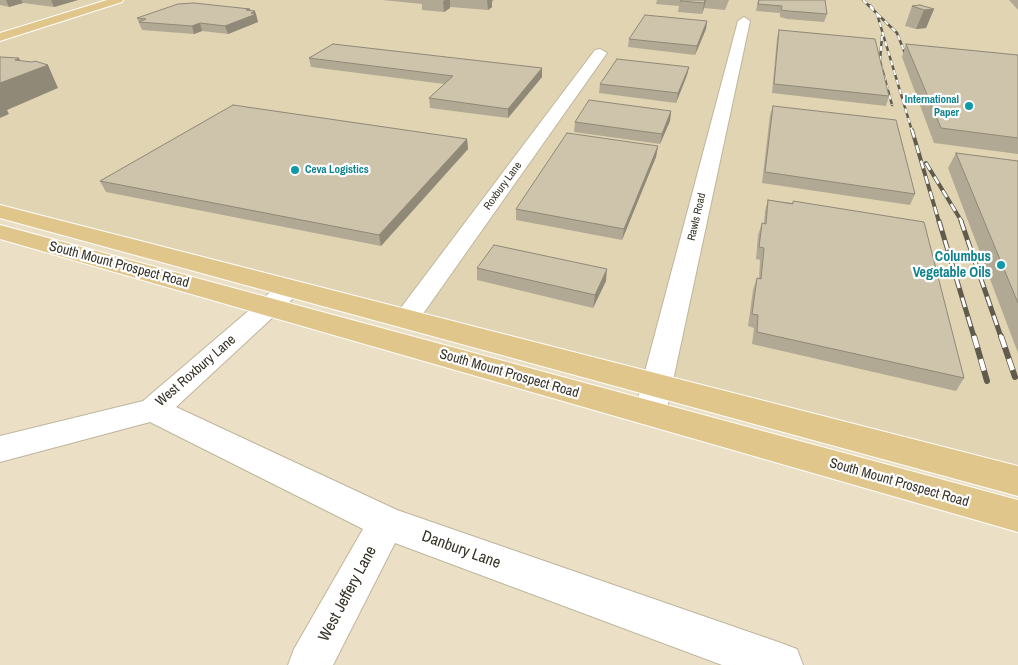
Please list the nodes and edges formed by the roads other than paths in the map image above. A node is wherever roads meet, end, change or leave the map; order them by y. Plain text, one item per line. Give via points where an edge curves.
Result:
1 (118, 0) edge
2 (744, 21) dead end
3 (0, 37) edge
4 (600, 54) dead end
5 (0, 211) edge
6 (0, 232) edge
7 (280, 298) junction
8 (406, 319) junction
9 (654, 399) junction
10 (153, 410) junction
11 (0, 449) edge
12 (1018, 481) edge
13 (1018, 516) edge
14 (386, 523) junction
15 (310, 665) edge
16 (781, 665) edge

1 - 3 main road
2 - 9 street, Rawls Road
4 - 8 street, Roxbury Lane
5 - 7 main road, South Mount Prospect Road
6 - 7 main road, South Mount Prospect Road
7 - 8 main road, South Mount Prospect Road
7 - 9 main road, South Mount Prospect Road
7 - 10 street, West Roxbury Lane
8 - 9 main road, South Mount Prospect Road
9 - 12 main road, South Mount Prospect Road
9 - 13 main road, South Mount Prospect Road
10 - 11 street, West Roxbury Lane
10 - 14 street, Danbury Lane
14 - 15 street, West Jeffery Lane
14 - 16 street, Danbury Lane

